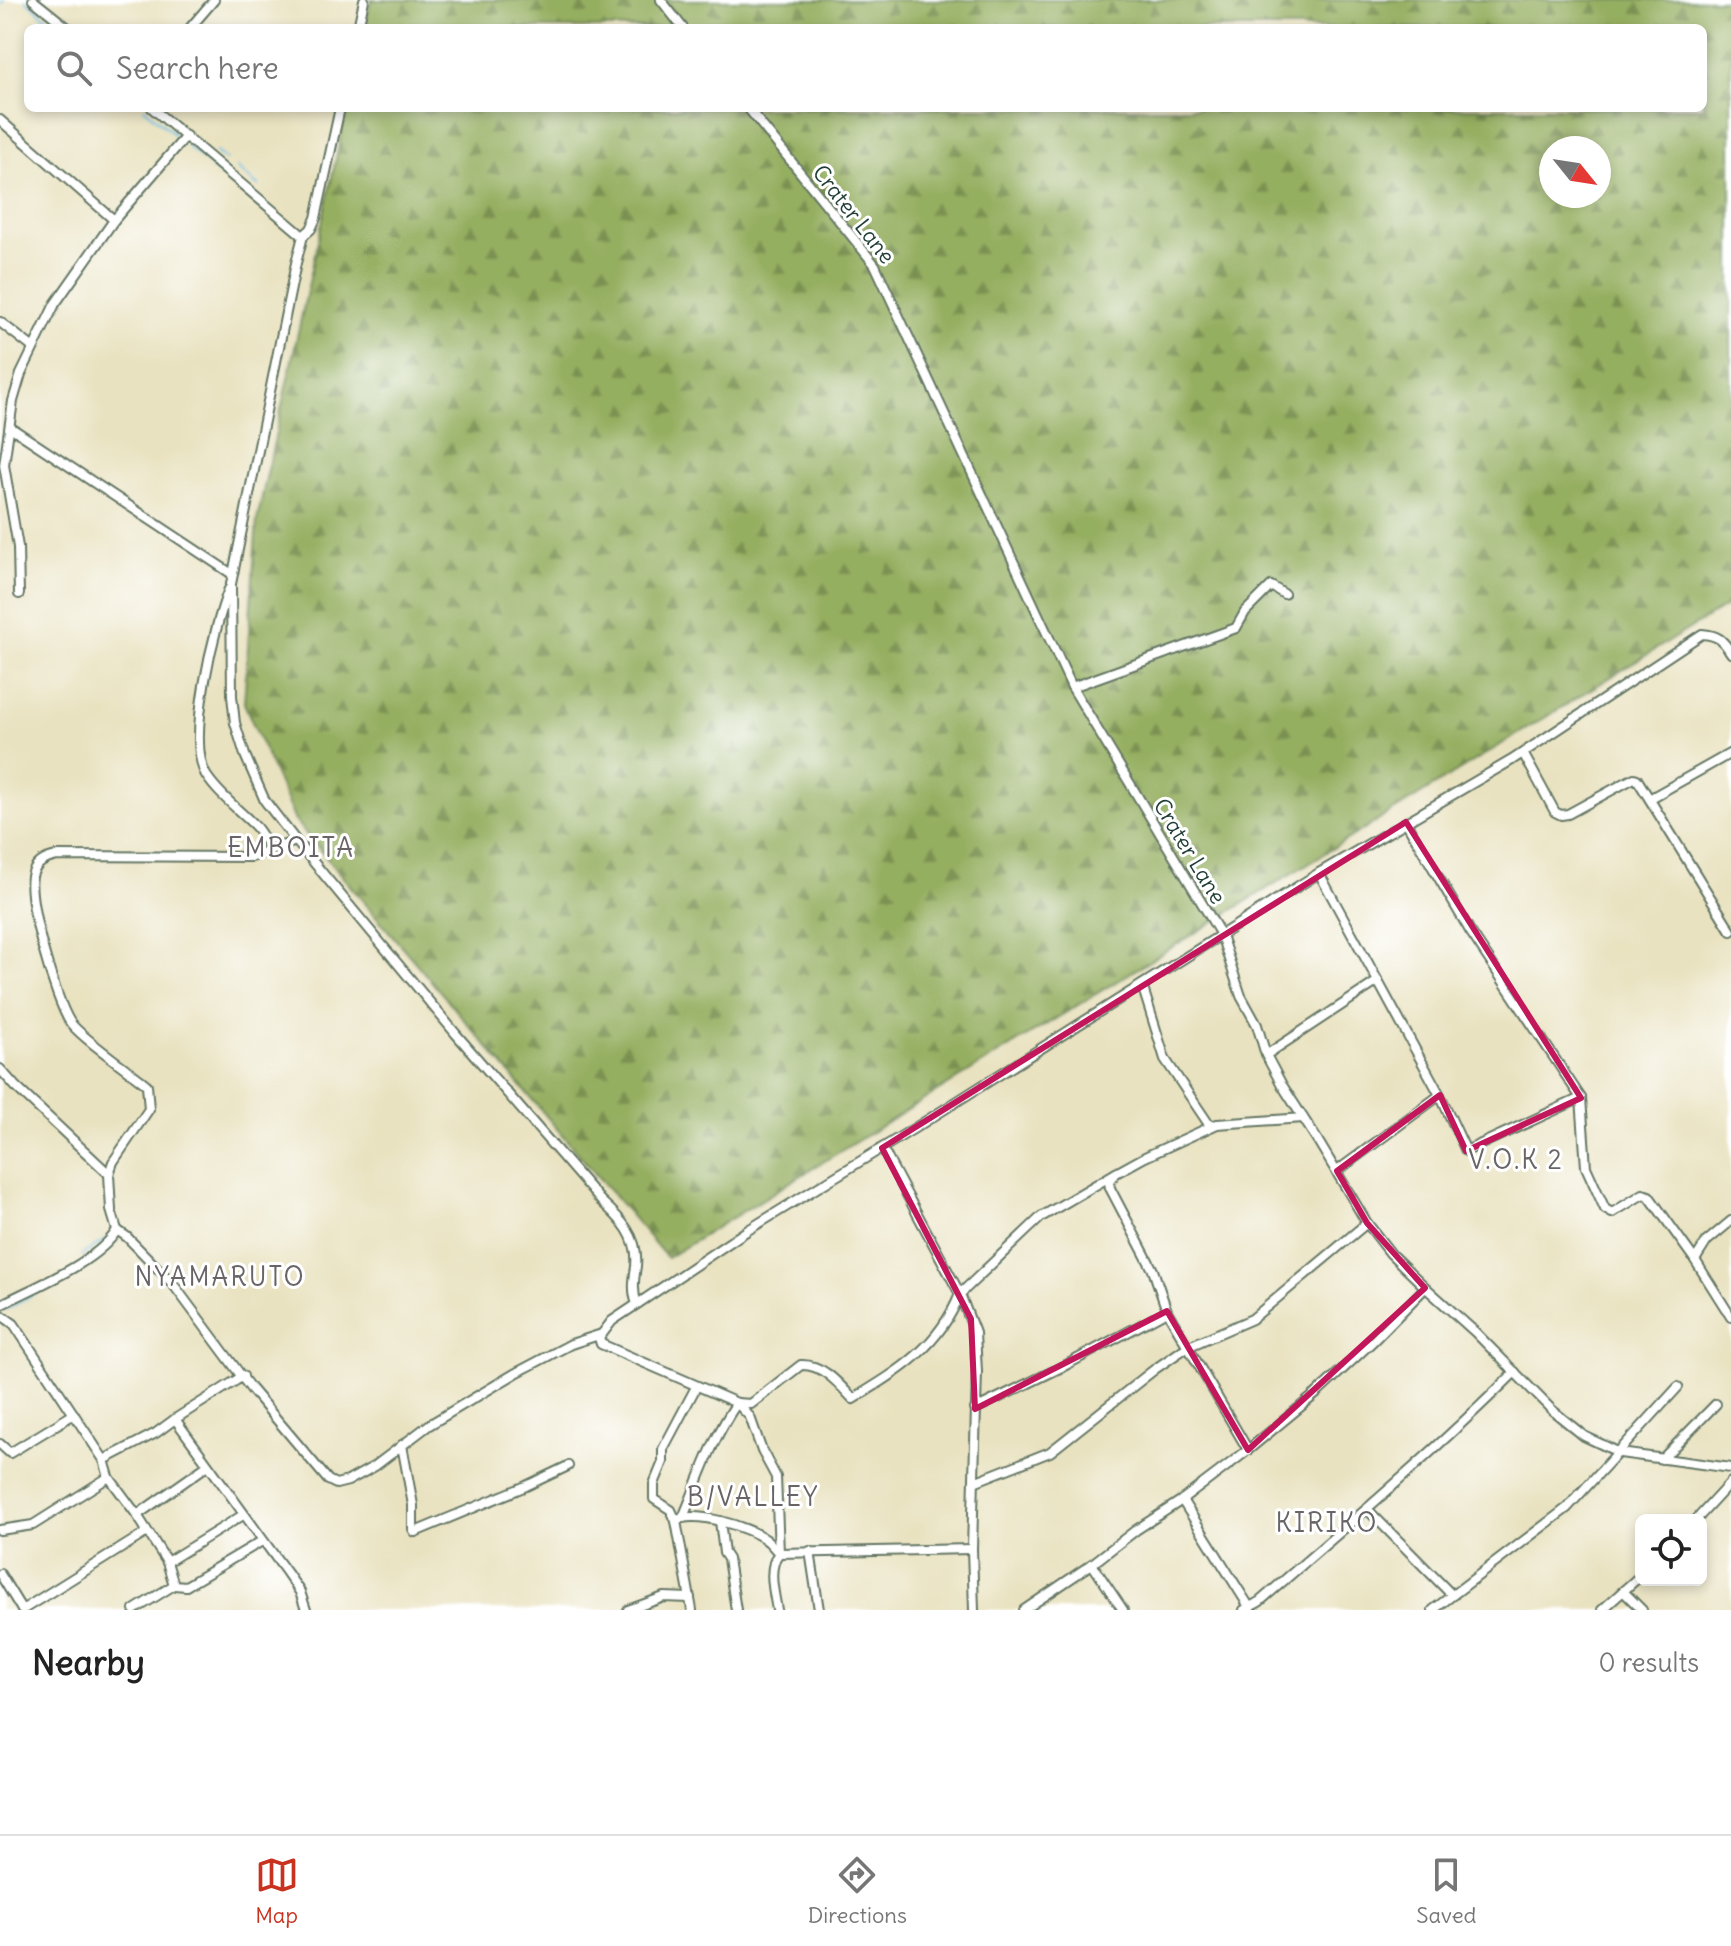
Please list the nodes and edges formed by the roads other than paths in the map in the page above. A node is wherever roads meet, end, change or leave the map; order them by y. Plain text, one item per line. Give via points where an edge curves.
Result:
1 (33, 0) edge
2 (214, 0) edge
3 (364, 0) edge
4 (661, 0) edge
5 (63, 24) edge
6 (193, 24) edge
7 (359, 24) edge
8 (680, 24) edge
9 (157, 112) edge
10 (339, 112) edge
11 (751, 112) edge
12 (0, 120) edge
13 (186, 136) junction
14 (114, 220) junction
15 (303, 236) junction
16 (0, 322) edge
17 (32, 347) junction
18 (10, 427) junction
19 (232, 574) junction
20 (231, 584) junction
21 (19, 594) dead end
22 (1284, 594) dead end
23 (1731, 653) edge
24 (1072, 687) junction
25 (1523, 753) junction
26 (1731, 753) edge
27 (1651, 798) junction
28 (1406, 822) junction
29 (296, 841) junction
30 (270, 850) junction
31 (1319, 873) junction
32 (1731, 931) edge
33 (1221, 935) junction
34 (1378, 981) junction
35 (1142, 985) junction
36 (1266, 1055) junction
37 (0, 1069) edge
38 (1440, 1095) junction
39 (1581, 1098) junction
40 (1303, 1118) junction
41 (1210, 1126) junction
42 (882, 1148) junction
43 (1337, 1171) junction
44 (1116, 1173) junction
45 (109, 1174) junction
46 (1731, 1221) edge
47 (1367, 1223) junction
48 (117, 1230) junction
49 (1695, 1260) junction
50 (1425, 1288) junction
51 (960, 1294) junction
52 (637, 1304) junction
53 (0, 1305) edge
54 (1167, 1311) junction
55 (0, 1314) edge
56 (1731, 1317) edge
57 (602, 1334) junction
58 (1187, 1347) junction
59 (1515, 1372) junction
60 (243, 1376) junction
61 (696, 1387) junction
62 (1678, 1387) dead end
63 (737, 1403) junction
64 (1716, 1404) dead end
65 (975, 1409) junction
66 (74, 1414) junction
67 (175, 1419) junction
68 (0, 1444) edge
69 (402, 1445) junction
70 (1248, 1450) junction
71 (10, 1453) junction
72 (1620, 1453) junction
73 (0, 1456) edge
74 (1662, 1459) junction
75 (104, 1460) junction
76 (208, 1465) junction
77 (568, 1466) dead end
78 (1731, 1468) edge
79 (109, 1477) junction
80 (974, 1482) junction
81 (1731, 1482) edge
82 (1182, 1500) junction
83 (1367, 1509) junction
84 (1702, 1514) edge
85 (137, 1515) junction
86 (243, 1515) junction
87 (680, 1518) junction
88 (720, 1521) junction
89 (0, 1530) edge
90 (147, 1532) junction
91 (262, 1541) junction
92 (972, 1549) junction
93 (810, 1551) junction
94 (779, 1553) junction
95 (167, 1562) junction
96 (1092, 1564) junction
97 (0, 1574) edge
98 (1635, 1580) edge
99 (174, 1585) junction
100 (1623, 1591) junction
101 (1452, 1595) junction
102 (690, 1598) junction
103 (1248, 1609) edge
104 (22, 1610) edge
105 (134, 1610) edge
106 (306, 1610) edge
107 (628, 1610) edge
108 (692, 1610) edge
109 (736, 1610) edge
110 (777, 1610) edge
111 (819, 1610) edge
112 (974, 1610) edge
113 (1024, 1610) edge
114 (1123, 1610) edge
115 (1433, 1610) edge
116 (1602, 1610) edge
117 (1642, 1610) edge

1 - 5 street
2 - 6 street
3 - 7 street
4 - 8 street
9 - 13 street
10 - 15 street via 316,218
11 - 24 street, Crater Lane via 875,265
12 - 14 street
13 - 14 street
13 - 15 street
14 - 17 street via 55,304
15 - 19 street
16 - 17 street
17 - 18 street via 13,401
18 - 19 street
18 - 21 street via 4,465 18,547
19 - 20 street
20 - 29 street via 235,723 265,801
20 - 30 street via 205,686 199,760 207,777 256,827
22 - 24 street via 1271,586 1236,628
23 - 25 street via 1722,640 1702,634
24 - 33 street, Crater Lane
25 - 27 street via 1561,815 1634,778
25 - 28 street
26 - 27 street
27 - 32 street
28 - 31 street
28 - 39 street via 1470,931
29 - 30 street
29 - 52 street via 456,1034 624,1222 636,1249
30 - 45 street via 252,857 57,856 38,864 33,873 32,895 46,957 70,1022 147,1085 149,1109
31 - 33 street
31 - 34 street
33 - 35 street
33 - 36 street, Crater Lane
34 - 36 street
34 - 38 street
35 - 41 street via 1165,1059
35 - 42 street
36 - 40 street, Crater Lane
37 - 45 street
38 - 39 street via 1466,1151
38 - 43 street
39 - 49 street via 1586,1167 1605,1209 1612,1213 1643,1194 1649,1196
40 - 41 street
40 - 43 street, Crater Lane
41 - 44 street
42 - 51 street
42 - 52 street
43 - 47 street, Crater Lane
44 - 51 street via 1041,1217
44 - 54 street via 1110,1188 1153,1270
45 - 48 street
46 - 49 street via 1707,1241
47 - 50 street, Crater Lane
47 - 58 street via 1252,1319
48 - 53 street via 83,1261
48 - 60 street via 173,1284
49 - 56 street
50 - 59 street, Crater Lane
50 - 70 street
51 - 63 street via 930,1346 853,1399 831,1375 807,1364 751,1404
51 - 65 street via 975,1333
52 - 57 street
54 - 58 street
54 - 65 street
55 - 66 street via 14,1324
57 - 61 street via 599,1341 607,1347
57 - 69 street via 516,1373
58 - 70 street
58 - 80 street via 1050,1452
59 - 72 street, Crater Lane via 1584,1436
59 - 83 street
60 - 67 street
60 - 69 street via 336,1484 375,1466
61 - 63 street
61 - 87 street via 663,1449 654,1484 654,1499
62 - 72 street
63 - 87 street
63 - 94 street via 750,1417 776,1477
64 - 74 street
65 - 80 street
66 - 71 street
66 - 75 street
67 - 75 street
67 - 76 street
68 - 71 street
69 - 77 street via 415,1532
70 - 82 street
71 - 73 street
72 - 74 street, Crater Lane
72 - 101 street via 1567,1508
74 - 78 street, Crater Lane
75 - 79 street
76 - 85 street
76 - 86 street
79 - 85 street
79 - 89 street via 33,1525
80 - 92 street
81 - 84 street
82 - 96 street
82 - 103 street
83 - 101 street
83 - 103 street
85 - 90 street
86 - 91 street
86 - 95 street
87 - 88 street
87 - 102 street
88 - 94 street via 767,1539
88 - 109 street
90 - 95 street
90 - 104 street
91 - 99 street via 186,1586
91 - 106 street via 300,1592
92 - 93 street
92 - 112 street
93 - 94 street
93 - 111 street
94 - 110 street via 773,1560
95 - 99 street
96 - 113 street
96 - 114 street
97 - 104 street
98 - 100 street
99 - 105 street
100 - 116 street
100 - 117 street
101 - 115 street
102 - 107 street via 664,1597
102 - 108 street

